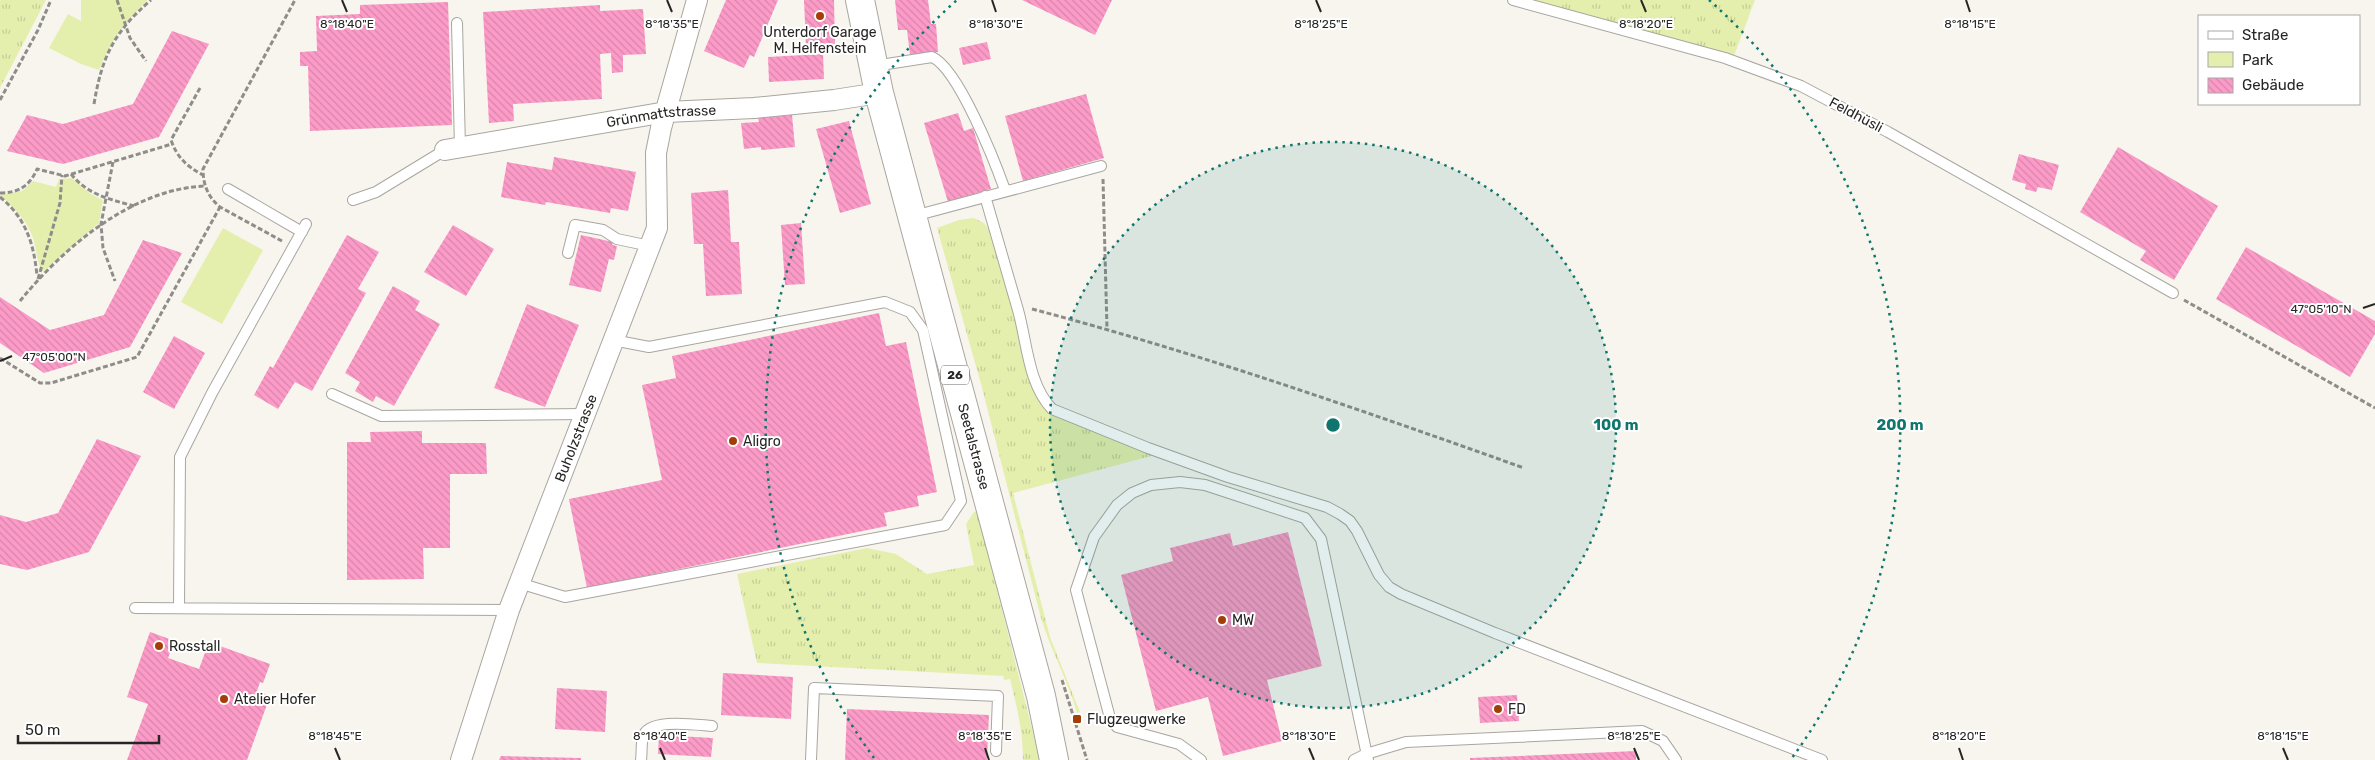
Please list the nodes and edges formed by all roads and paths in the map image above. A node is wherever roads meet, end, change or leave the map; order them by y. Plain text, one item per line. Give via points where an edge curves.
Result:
1 (51, 0) edge
2 (118, 0) edge
3 (152, 0) edge
4 (295, 0) edge
5 (697, 0) edge
6 (860, 0) edge
7 (1513, 0) edge
8 (457, 23) dead end
9 (126, 26) junction
10 (146, 61) dead end
11 (873, 66) junction
12 (200, 88) dead end
13 (879, 93) junction
14 (0, 100) edge
15 (94, 104) dead end
16 (666, 112) junction
17 (172, 144) junction
18 (452, 149) junction
19 (113, 162) junction
20 (1101, 166) joint
21 (71, 174) junction
22 (62, 175) junction
23 (203, 175) junction
24 (205, 186) junction
25 (228, 189) dead end
26 (1005, 190) junction
27 (0, 193) edge
28 (985, 196) junction
29 (0, 197) edge
30 (106, 198) junction
31 (353, 200) dead end
32 (134, 206) junction
33 (220, 207) junction
34 (913, 216) junction
35 (101, 224) junction
36 (650, 246) junction
37 (293, 247) junction
38 (568, 253) dead end
39 (38, 279) junction
40 (116, 281) dead end
41 (2173, 293) joint
42 (20, 301) dead end
43 (1017, 306) junction
44 (1107, 329) junction
45 (613, 340) junction
46 (0, 358) edge
47 (332, 394) dead end
48 (2375, 408) edge
49 (584, 414) junction
50 (1524, 468) dead end
51 (519, 583) junction
52 (135, 608) dead end
53 (179, 608) junction
54 (509, 610) junction
55 (712, 726) dead end
56 (996, 751) dead end
57 (1055, 756) edge
58 (1367, 757) edge
59 (461, 760) edge
60 (642, 760) edge
61 (811, 760) edge
62 (1201, 760) edge
63 (1354, 760) edge
64 (1676, 760) edge
65 (1822, 760) edge

1 - 14 path
2 - 9 path
3 - 9 path
4 - 23 path via 212,149
5 - 16 street, Buholzstrasse
6 - 11 main road, Seetalstrasse / 26
7 - 41 lane, Feldhüsli via 1725,58 1801,86
8 - 18 lane
9 - 10 path via 135,47
9 - 15 path via 108,52 99,73
11 - 13 main road, Seetalstrasse / 26
11 - 26 lane via 932,57 940,60 953,77 993,157
12 - 17 path via 171,140
13 - 16 street, Grünmattstrasse via 754,108
13 - 34 main road, Seetalstrasse / 26
16 - 18 street, Grünmattstrasse
16 - 36 street, Buholzstrasse via 656,153 656,228
17 - 19 path
17 - 23 path via 189,168
18 - 31 lane via 376,192
19 - 21 path
19 - 30 path
20 - 26 lane
20 - 44 path
21 - 22 path
21 - 30 path via 86,189
22 - 27 path via 37,169 27,185
22 - 39 path via 60,203
23 - 24 path
24 - 32 path via 187,186
24 - 33 path via 212,201
25 - 37 lane via 304,228
26 - 28 lane
28 - 34 lane
28 - 43 lane
29 - 39 path via 11,206 30,236
30 - 32 path
30 - 35 path
32 - 35 path
33 - 37 path
33 - 46 path via 137,357 51,383 40,383
34 - 57 main road, Seetalstrasse / 26
35 - 39 path
35 - 40 path via 103,248
36 - 38 lane via 617,239 603,230 575,225
36 - 45 street, Buholzstrasse
37 - 53 lane via 180,457
39 - 42 path
41 - 48 path
43 - 44 path
43 - 65 lane via 1035,383 1052,409 1228,477 1327,507 1350,521 1379,575 1389,587 1401,594
44 - 50 path via 1237,369
45 - 49 street, Buholzstrasse
45 - 51 lane via 649,346 885,302 910,312 923,330 961,501 946,525 573,596 565,597
47 - 49 lane via 381,416
49 - 51 street, Buholzstrasse
51 - 54 street, Buholzstrasse
52 - 53 lane
53 - 54 lane
54 - 59 street, Buholzstrasse
55 - 60 lane via 664,724 648,729 643,735
56 - 61 lane via 998,696 814,688
58 - 62 lane via 1321,539 1305,518 1205,485 1180,482 1151,485 1117,504 1094,537 1076,590 1110,718 1117,727 1179,744
58 - 63 lane
58 - 64 lane via 1406,742 1642,731 1663,741

